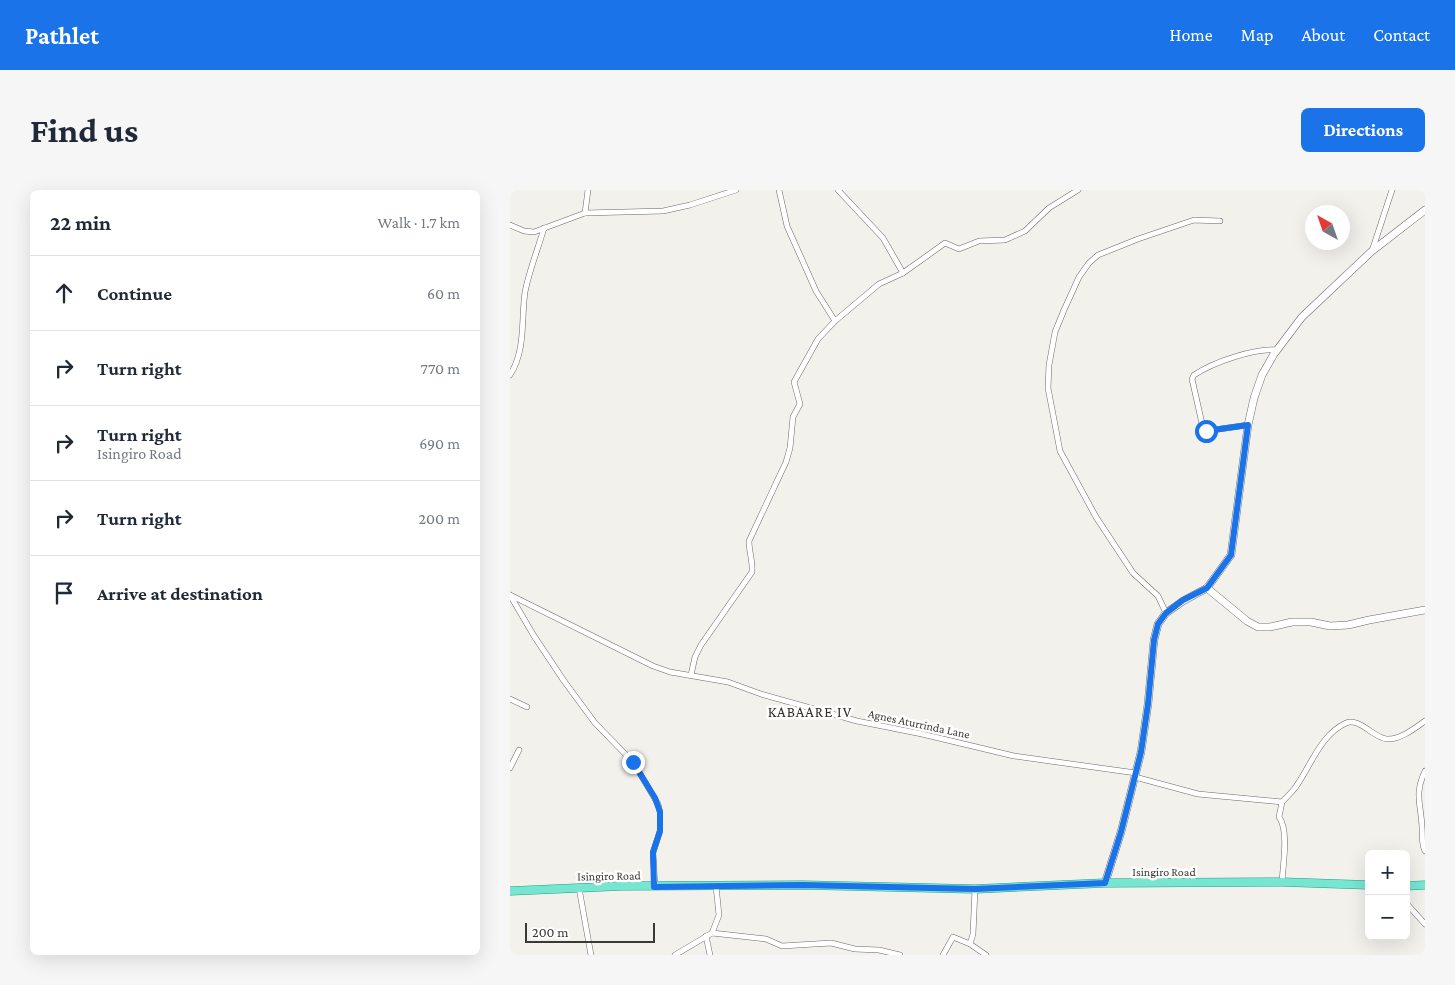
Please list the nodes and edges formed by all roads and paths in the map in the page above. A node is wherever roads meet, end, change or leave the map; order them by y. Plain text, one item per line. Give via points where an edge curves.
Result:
1 (588, 190) edge
2 (736, 190) edge
3 (779, 190) edge
4 (838, 190) edge
5 (1078, 190) edge
6 (1392, 190) edge
7 (1425, 210) edge
8 (585, 213) junction
9 (1220, 221) dead end
10 (510, 225) edge
11 (544, 228) junction
12 (1372, 251) junction
13 (903, 273) junction
14 (835, 321) junction
15 (1278, 350) junction
16 (510, 375) edge
17 (1248, 425) junction
18 (1207, 588) junction
19 (510, 595) edge
20 (1425, 610) edge
21 (1166, 613) junction
22 (692, 675) junction
23 (511, 701) edge
24 (527, 707) dead end
25 (1425, 721) edge
26 (519, 750) dead end
27 (510, 768) edge
28 (1425, 771) edge
29 (1136, 775) junction
30 (1282, 802) junction
31 (1425, 851) edge
32 (1282, 882) junction
33 (1105, 883) junction
34 (1365, 885) edge
35 (1425, 885) edge
36 (716, 886) junction
37 (1410, 886) edge
38 (654, 887) junction
39 (579, 888) junction
40 (975, 889) junction
41 (510, 891) edge
42 (1410, 907) edge
43 (1425, 924) edge
44 (709, 935) junction
45 (970, 944) junction
46 (592, 955) edge
47 (675, 955) edge
48 (710, 955) edge
49 (900, 955) edge
50 (943, 955) edge
51 (986, 955) edge

1 - 8 street
2 - 8 street via 663,211
3 - 14 street via 787,226 816,291
4 - 13 street via 883,238
5 - 13 street via 1049,208 1025,231 1006,240 979,241 959,249 945,243
6 - 12 street
7 - 12 street
8 - 11 street
9 - 21 street via 1194,220 1098,255 1079,277 1064,310 1054,336 1049,365 1048,388 1060,451 1096,517 1133,573 1158,596
10 - 11 street via 534,232
11 - 16 street via 526,291 520,350
12 - 15 street via 1302,318
13 - 14 street via 879,284
14 - 22 street via 818,339 794,382 800,404 793,417 786,462 749,542 752,572 701,645
15 - 17 street via 1262,374
15 - 17 street via 1256,350 1239,355 1194,375 1192,379 1206,431
17 - 18 street via 1231,555
18 - 20 street via 1258,627 1292,622 1348,625
18 - 21 street
19 - 22 street, Agnes Aturrinda Lane via 653,666
19 - 38 street via 564,681 595,723 633,762 658,804 660,831 653,852
21 - 29 street via 1158,624 1154,640
22 - 29 street, Agnes Aturrinda Lane via 728,682 857,722 1014,756
23 - 24 street
25 - 30 street via 1389,740 1356,722 1347,722 1316,752 1294,789
26 - 27 street
28 - 31 street via 1419,783 1418,799
29 - 30 street, Agnes Aturrinda Lane via 1198,794
29 - 33 street
30 - 32 street via 1279,816 1283,822
32 - 33 main road, Isingiro Road
32 - 34 main road, Isingiro Road
33 - 40 main road, Isingiro Road
35 - 37 main road
36 - 38 main road, Isingiro Road
36 - 40 main road, Isingiro Road
36 - 44 street via 719,914
38 - 39 main road, Isingiro Road
39 - 41 main road, Isingiro Road
39 - 46 street
40 - 45 street
42 - 43 street
44 - 47 street
44 - 48 street
44 - 49 street via 766,939 782,946 831,943
45 - 50 street via 953,937
45 - 51 street

